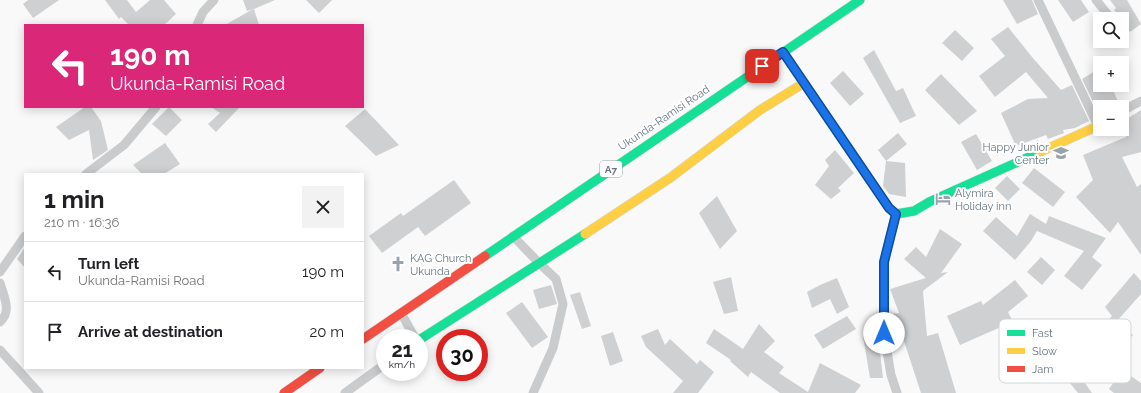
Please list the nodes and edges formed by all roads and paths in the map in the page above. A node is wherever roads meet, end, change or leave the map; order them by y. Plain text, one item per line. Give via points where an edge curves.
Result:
1 (214, 0) edge
2 (860, 0) edge
3 (1038, 0) edge
4 (1096, 0) edge
5 (1106, 12) edge
6 (197, 24) edge
7 (783, 52) junction
8 (804, 83) junction
9 (1141, 102) edge
10 (155, 108) edge
11 (1129, 108) edge
12 (1093, 114) edge
13 (1093, 129) edge
14 (87, 173) edge
15 (896, 214) junction
16 (513, 236) junction
17 (24, 237) edge
18 (540, 264) junction
19 (0, 272) edge
20 (0, 283) edge
21 (401, 313) junction
22 (0, 322) edge
23 (410, 329) edge
24 (428, 334) edge
25 (364, 338) edge
26 (0, 350) edge
27 (319, 369) edge
28 (376, 371) edge
29 (39, 393) edge
30 (284, 393) edge
31 (345, 393) edge
32 (533, 393) edge
33 (897, 393) edge

1 - 6 street via 203,12
2 - 7 main road, Ukunda-Ramisi Road / A7
3 - 12 street
4 - 5 street
7 - 8 main road
7 - 16 main road, Ukunda-Ramisi Road / A7
8 - 15 main road via 889,208
8 - 18 main road via 760,110 670,178
9 - 11 street
10 - 14 street via 124,145
13 - 15 main road via 914,211
15 - 33 street via 884,262 884,333 891,375
16 - 18 street
16 - 21 main road, Ukunda-Ramisi Road / A7
17 - 19 street
18 - 24 main road
18 - 32 street via 556,279 563,304 554,348
20 - 22 street via 7,306 6,315
21 - 23 street
21 - 25 main road, Ukunda-Ramisi Road / A7
26 - 29 street
27 - 30 main road
28 - 31 street

